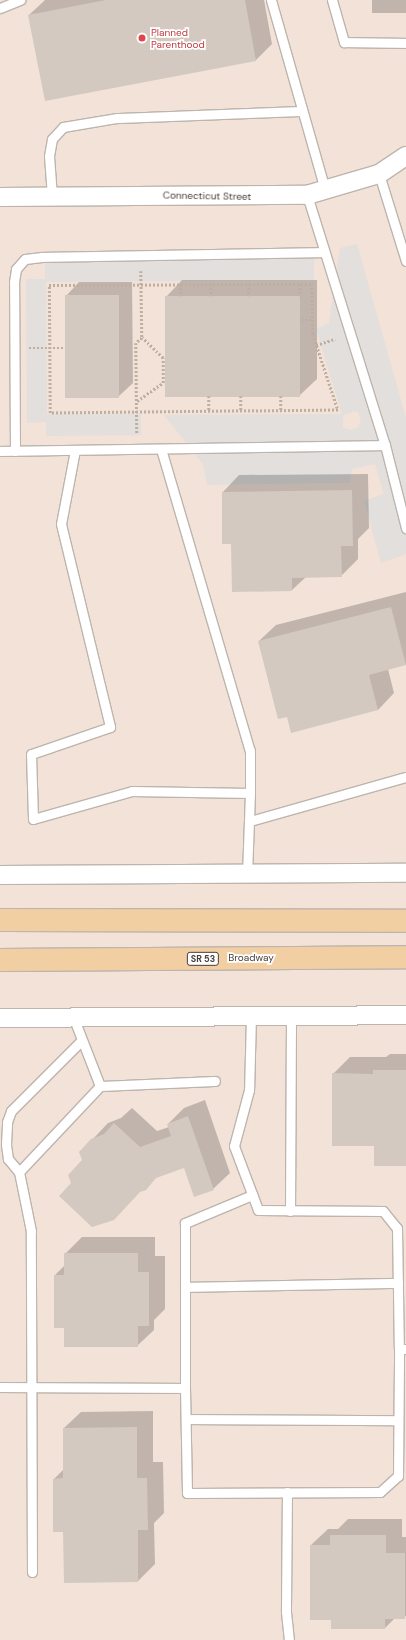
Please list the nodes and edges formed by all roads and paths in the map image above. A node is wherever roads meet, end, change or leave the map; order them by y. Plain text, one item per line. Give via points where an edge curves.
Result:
1 (20, 0) edge
2 (271, 0) edge
3 (332, 0) edge
4 (0, 8) edge
5 (406, 43) edge
6 (302, 111) junction
7 (406, 156) edge
8 (379, 174) junction
9 (325, 190) junction
10 (307, 195) junction
11 (52, 196) junction
12 (0, 197) edge
13 (324, 252) junction
14 (406, 261) edge
15 (142, 284) junction
16 (181, 284) junction
17 (211, 284) junction
18 (249, 284) junction
19 (300, 284) junction
20 (181, 296) dead end
21 (211, 296) dead end
22 (249, 296) dead end
23 (300, 296) dead end
24 (301, 320) dead end
25 (313, 320) junction
26 (350, 334) junction
27 (142, 338) junction
28 (316, 345) junction
29 (49, 348) junction
30 (65, 348) dead end
31 (209, 396) dead end
32 (241, 396) dead end
33 (281, 396) dead end
34 (137, 401) junction
35 (241, 411) junction
36 (281, 411) junction
37 (137, 412) junction
38 (209, 412) junction
39 (385, 445) junction
40 (137, 449) junction
41 (161, 449) junction
42 (74, 450) junction
43 (0, 451) edge
44 (15, 451) junction
45 (406, 528) edge
46 (406, 777) edge
47 (250, 793) junction
48 (250, 820) junction
49 (406, 873) edge
50 (247, 874) junction
51 (0, 875) edge
52 (0, 920) edge
53 (406, 921) edge
54 (406, 957) edge
55 (0, 960) edge
56 (291, 1015) junction
57 (406, 1015) edge
58 (251, 1016) junction
59 (0, 1018) edge
60 (74, 1019) junction
61 (82, 1040) junction
62 (215, 1081) dead end
63 (100, 1086) junction
64 (19, 1172) junction
65 (252, 1195) junction
66 (290, 1211) junction
67 (398, 1283) junction
68 (185, 1287) junction
69 (403, 1350) edge
70 (0, 1387) edge
71 (32, 1387) junction
72 (185, 1388) junction
73 (186, 1419) junction
74 (398, 1420) junction
75 (288, 1492) junction
76 (32, 1572) dead end
77 (289, 1640) edge

1 - 4 lane
2 - 6 lane
3 - 5 lane via 344,42
6 - 9 lane
6 - 11 lane via 117,118 63,127 52,139 49,156
7 - 8 street, Connecticut Street
8 - 9 street, Connecticut Street
8 - 14 lane
9 - 10 street, Connecticut Street
10 - 11 street, Connecticut Street
10 - 13 lane
11 - 12 street, Connecticut Street
13 - 26 lane
13 - 44 lane via 25,259 16,269 14,282
15 - 16 path
15 - 27 path
15 - 29 path via 49,285
16 - 17 path
16 - 20 path
17 - 18 path
17 - 21 path
18 - 19 path
18 - 22 path
19 - 23 path
19 - 25 path via 312,284
24 - 25 path
25 - 28 path
26 - 28 path
26 - 39 lane
27 - 34 path via 136,343
27 - 34 path via 163,358 163,383
28 - 36 path via 338,410
29 - 30 path
29 - 37 path via 50,413
31 - 38 path
32 - 35 path
33 - 36 path
34 - 37 path
35 - 36 path
35 - 38 path
37 - 38 path
37 - 40 path
39 - 41 lane
39 - 45 lane
40 - 41 lane
40 - 42 lane
41 - 47 lane via 250,751
42 - 44 lane
42 - 47 lane via 61,524 110,727 31,754 33,819 132,791
43 - 44 lane
46 - 48 lane
47 - 48 lane
48 - 50 lane
49 - 50 street
50 - 51 street
52 - 53 main road
54 - 55 main road, Broadway / SR 53
56 - 57 street
56 - 58 street
56 - 66 lane
58 - 60 street
58 - 65 lane via 249,1090 234,1146
59 - 60 street
60 - 61 lane
61 - 63 lane
61 - 64 lane via 11,1111 7,1122 6,1144 8,1159
62 - 63 lane
63 - 64 lane
64 - 71 lane via 31,1231
65 - 66 lane via 258,1210
65 - 68 lane via 185,1223
66 - 67 lane via 383,1211 397,1228
67 - 68 lane
67 - 69 lane
68 - 72 lane
69 - 74 lane
70 - 71 lane
71 - 72 lane
71 - 76 lane
72 - 73 lane
73 - 74 lane
73 - 75 lane via 187,1493
74 - 75 lane via 398,1476 380,1492
75 - 77 lane via 286,1612

